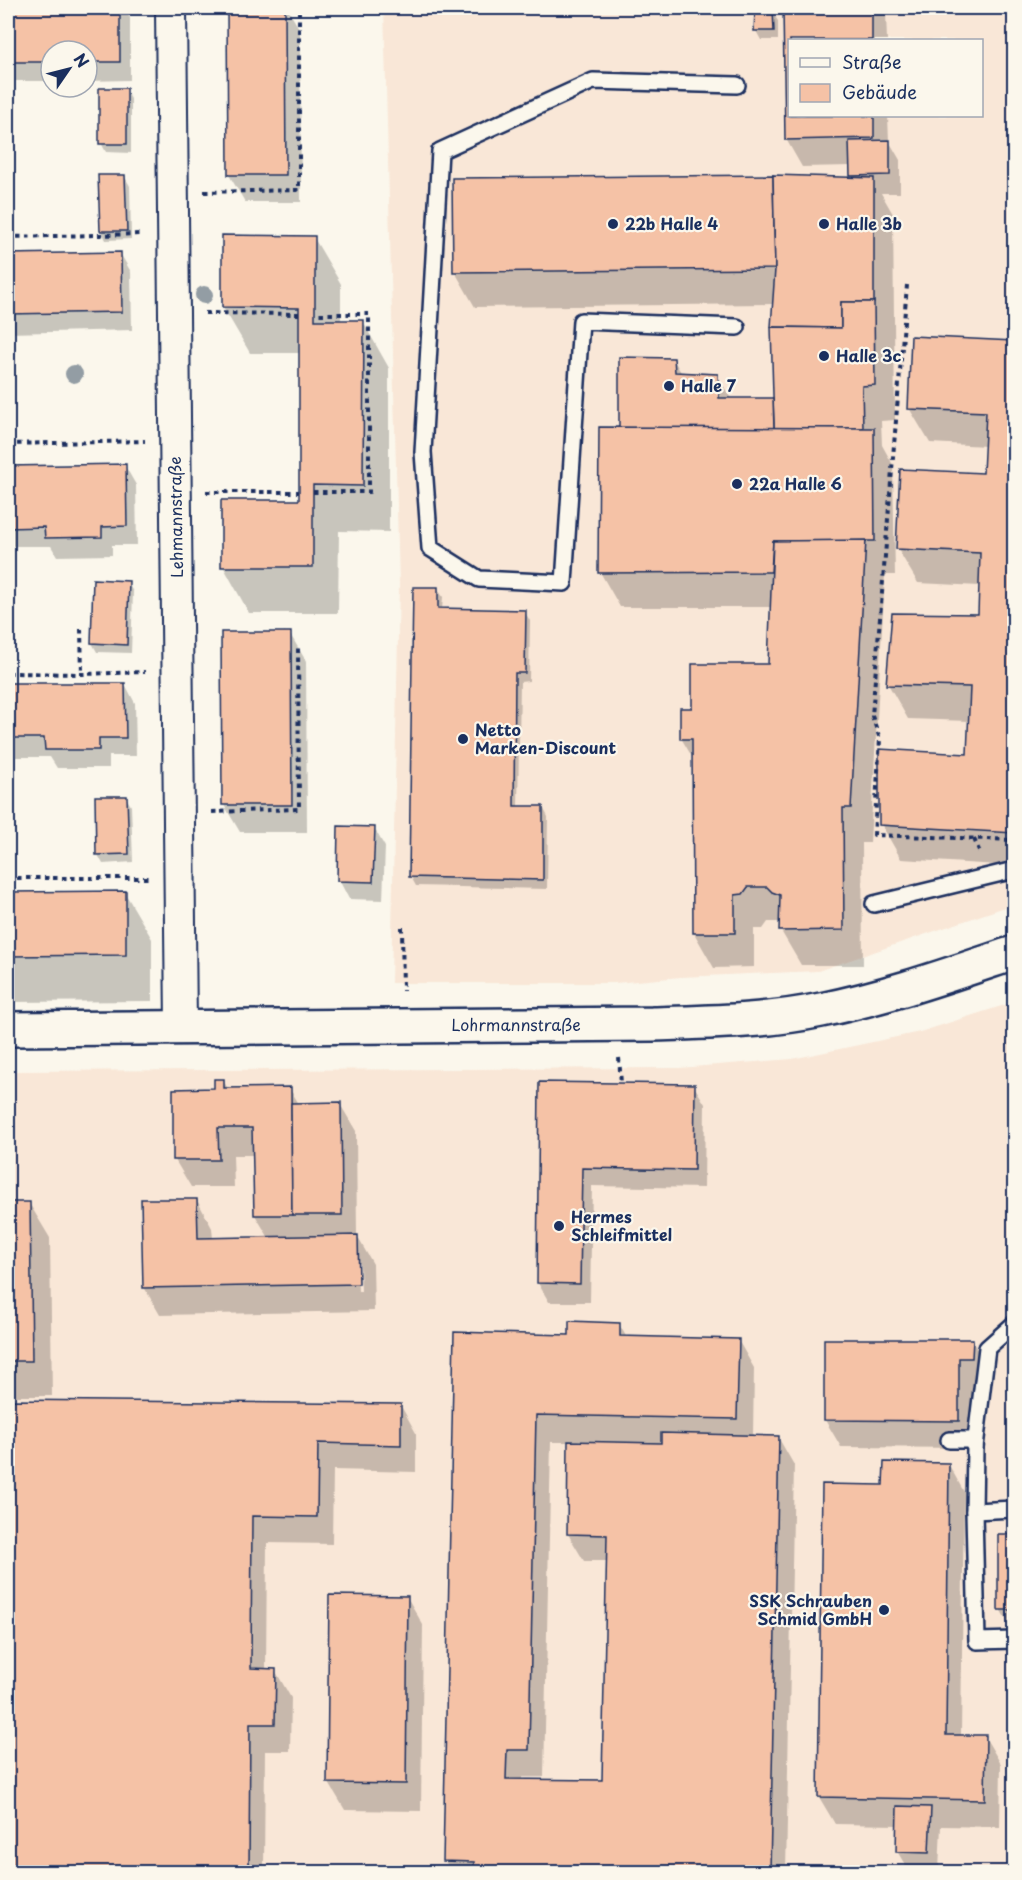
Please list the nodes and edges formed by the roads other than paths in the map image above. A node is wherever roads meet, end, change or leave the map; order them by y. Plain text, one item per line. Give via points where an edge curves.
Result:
1 (171, 8) edge
2 (737, 85) dead end
3 (737, 327) dead end
4 (1014, 870) edge
5 (874, 904) dead end
6 (1014, 953) edge
7 (182, 1026) junction
8 (8, 1029) edge
9 (1014, 1324) edge
10 (949, 1440) dead end
11 (975, 1447) junction
12 (1014, 1509) edge
13 (974, 1511) junction
14 (1014, 1640) edge

1 - 7 street, Lehmannstraße
2 - 3 lane via 593,81 440,151 423,452 430,548 479,579 564,583 581,321
4 - 5 lane
6 - 7 street, Lohrmannstraße via 935,980 821,1010 757,1020
7 - 8 street, Lohrmannstraße
9 - 11 lane via 987,1347
10 - 11 lane via 970,1440
11 - 13 lane
12 - 13 lane
13 - 14 lane via 977,1641

